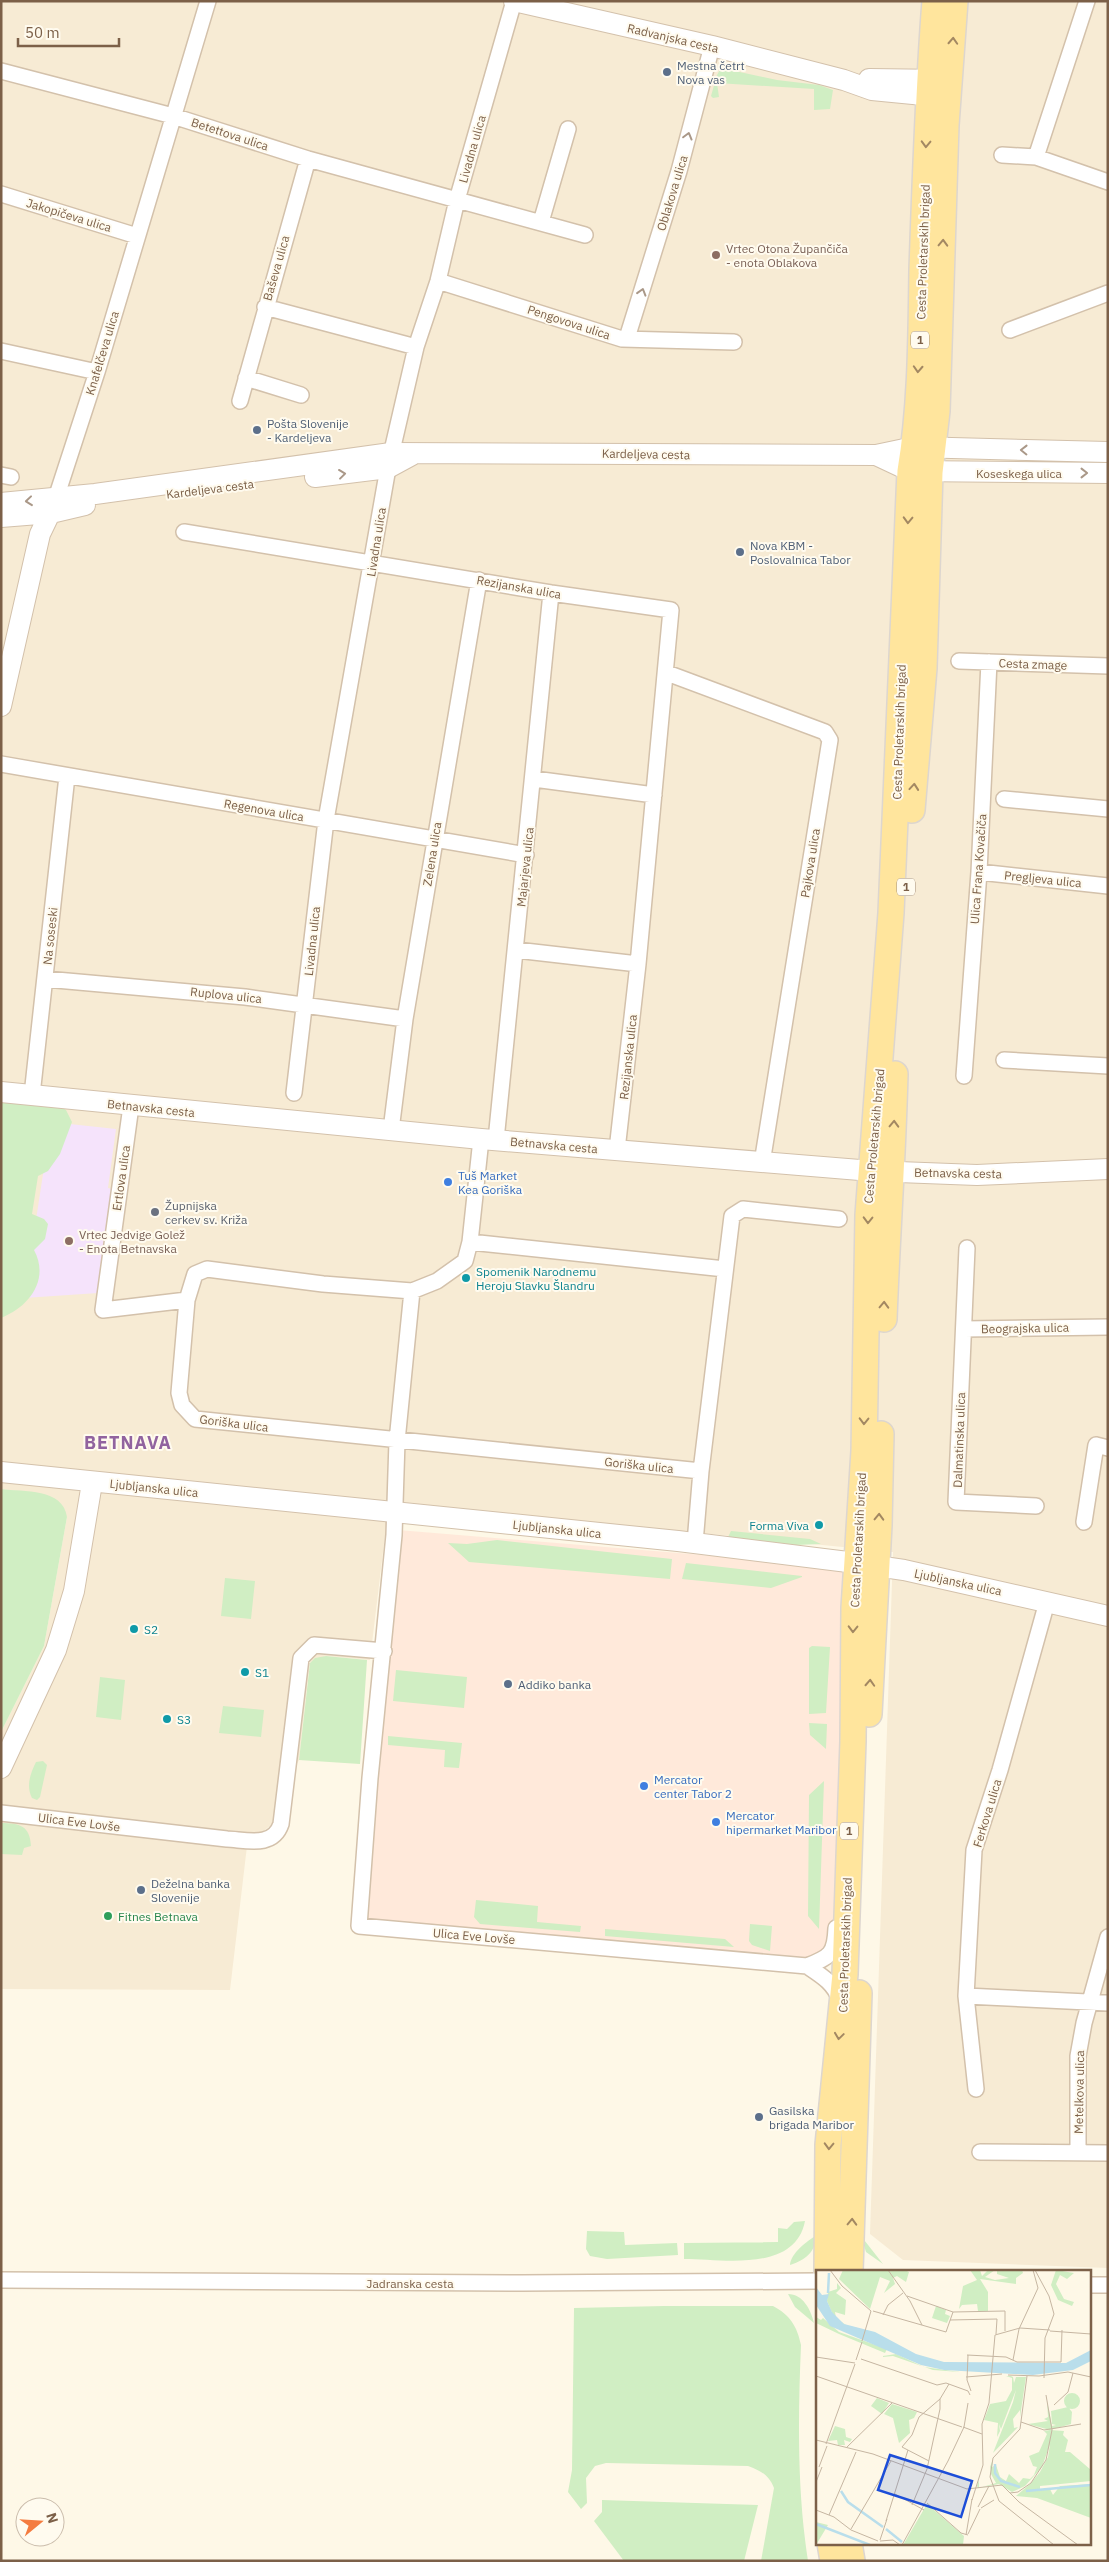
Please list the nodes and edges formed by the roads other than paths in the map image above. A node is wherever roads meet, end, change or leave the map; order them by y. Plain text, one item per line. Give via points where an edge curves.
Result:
1 (208, 1) edge
2 (514, 1) edge
3 (935, 1) edge
4 (955, 1) edge
5 (1087, 1) edge
6 (712, 46) junction
7 (1, 71) edge
8 (939, 88) junction
9 (173, 116) junction
10 (568, 129) dead end
11 (1002, 156) dead end
12 (1036, 157) junction
13 (308, 159) junction
14 (1108, 182) edge
15 (1, 194) edge
16 (457, 200) junction
17 (540, 222) junction
18 (585, 235) dead end
19 (137, 236) junction
20 (438, 281) junction
21 (1108, 293) edge
22 (265, 307) junction
23 (1010, 330) dead end
24 (628, 338) junction
25 (734, 342) dead end
26 (416, 347) junction
27 (1, 351) edge
28 (97, 372) junction
29 (246, 378) junction
30 (301, 395) dead end
31 (240, 401) dead end
32 (924, 447) junction
33 (1108, 452) edge
34 (876, 455) junction
35 (389, 460) junction
36 (920, 472) junction
37 (1108, 472) edge
38 (1, 503) edge
39 (54, 506) junction
40 (1, 517) edge
41 (184, 532) dead end
42 (372, 562) junction
43 (479, 580) junction
44 (551, 593) junction
45 (959, 661) dead end
46 (990, 662) junction
47 (1108, 666) edge
48 (666, 672) junction
49 (1, 706) edge
50 (1, 764) edge
51 (67, 776) junction
52 (534, 779) junction
53 (654, 795) junction
54 (1004, 799) dead end
55 (1108, 809) edge
56 (326, 820) junction
57 (434, 839) junction
58 (526, 855) junction
59 (979, 872) junction
60 (1108, 886) edge
61 (516, 950) junction
62 (638, 964) junction
63 (45, 979) junction
64 (306, 1004) junction
65 (405, 1019) junction
66 (1004, 1060) dead end
67 (1108, 1066) edge
68 (964, 1076) dead end
69 (1, 1092) edge
70 (294, 1093) dead end
71 (32, 1095) junction
72 (132, 1106) junction
73 (391, 1130) junction
74 (488, 1140) junction
75 (617, 1150) junction
76 (762, 1163) junction
77 (1108, 1169) edge
78 (882, 1172) junction
79 (839, 1219) dead end
80 (470, 1242) junction
81 (967, 1248) dead end
82 (725, 1269) junction
83 (412, 1291) junction
84 (187, 1300) junction
85 (1108, 1327) edge
86 (964, 1329) junction
87 (397, 1441) junction
88 (1108, 1448) edge
89 (701, 1471) junction
90 (1, 1472) edge
91 (92, 1483) junction
92 (1036, 1506) dead end
93 (396, 1513) junction
94 (1084, 1522) dead end
95 (695, 1543) junction
96 (866, 1564) junction
97 (1047, 1602) junction
98 (1108, 1616) edge
99 (384, 1651) junction
100 (1, 1768) edge
101 (850, 1804) junction
102 (1, 1813) edge
103 (1108, 1937) edge
104 (807, 1966) junction
105 (966, 1996) junction
106 (1090, 2003) junction
107 (1108, 2003) edge
108 (843, 2008) junction
109 (976, 2090) dead end
110 (980, 2152) dead end
111 (1078, 2153) junction
112 (1108, 2154) edge
113 (827, 2270) edge
114 (850, 2270) edge
115 (1, 2280) edge
116 (816, 2281) edge
117 (1092, 2284) edge
118 (1108, 2285) edge
119 (830, 2544) edge
120 (849, 2544) edge
121 (833, 2561) edge
122 (852, 2561) edge

1 - 9 street, Knafelčeva ulica
2 - 6 street, Radvanjska cesta
2 - 16 street, Livadna ulica
3 - 8 main road, Cesta Proletarskih brigad / 1
8 -> 4 main road, Cesta Proletarskih brigad / 1
5 - 12 street
6 - 8 street, Radvanjska cesta via 872,90
24 -> 6 street, Oblakova ulica via 679,171
7 - 9 street, Betettova ulica
8 - 32 main road, Cesta Proletarskih brigad / 1 via 921,322
9 - 13 street, Betettova ulica
9 - 19 street, Knafelčeva ulica
10 - 17 street
11 - 12 street
12 - 14 street
13 - 16 street, Betettova ulica
13 - 22 street, Baševa ulica
15 - 19 street, Jakopičeva ulica
16 - 17 street, Betettova ulica
16 - 20 street, Livadna ulica
17 - 18 street, Betettova ulica
19 - 28 street, Knafelčeva ulica
20 - 24 street, Pengovova ulica via 622,339
20 - 26 street, Livadna ulica
21 - 23 street
22 - 26 street
22 - 29 street, Baševa ulica
24 - 25 street, Pengovova ulica
26 - 35 street, Livadna ulica
27 - 28 street
28 - 39 street, Knafelčeva ulica
29 - 30 street
29 - 31 street, Baševa ulica
33 -> 32 street, Koseskega ulica
32 - 34 street, Koseskega ulica
32 - 36 main road, Cesta Proletarskih brigad / 1
34 - 35 street, Kardeljeva cesta via 416,453
34 - 36 street
35 - 39 street, Kardeljeva cesta
35 - 42 street, Livadna ulica
36 -> 37 street, Koseskega ulica
36 - 78 main road, Cesta Proletarskih brigad / 1 via 924,668
39 -> 38 street, Kardeljeva cesta
39 - 40 street, Kardeljeva cesta
39 - 49 street, Knafelčeva ulica via 40,534
41 - 42 street, Rezijanska ulica
42 - 43 street, Rezijanska ulica
42 - 56 street, Livadna ulica
43 - 44 street, Rezijanska ulica
43 - 57 street, Zelena ulica
44 - 48 street, Rezijanska ulica via 671,610
44 - 52 street, Majarjeva ulica
45 - 46 street, Cesta zmage
46 - 47 street, Cesta zmage
46 - 59 street, Ulica Frana Kovačiča
48 - 53 street, Rezijanska ulica
48 - 76 street, Pajkova ulica via 826,732 830,740
50 - 51 street, Regenova ulica
51 - 56 street, Regenova ulica
51 - 63 street, Na soseski
52 - 53 street
52 - 58 street, Majarjeva ulica
53 - 62 street, Rezijanska ulica
54 - 55 street
56 - 57 street, Regenova ulica
56 - 64 street, Livadna ulica
57 - 58 street, Regenova ulica
57 - 65 street, Zelena ulica
58 - 61 street, Majarjeva ulica
59 - 60 street, Pregljeva ulica
59 - 68 street, Ulica Frana Kovačiča
61 - 62 street
61 - 74 street, Majarjeva ulica
62 - 75 street, Rezijanska ulica
63 - 64 street, Ruplova ulica
63 - 71 street, Na soseski
64 - 65 street, Ruplova ulica
64 - 70 street, Livadna ulica
65 - 73 street, Zelena ulica
66 - 67 street
69 - 71 street, Betnavska cesta
71 - 72 street, Betnavska cesta
72 - 73 street, Betnavska cesta
72 - 84 street, Ertlova ulica via 103,1310
73 - 74 street, Betnavska cesta
74 - 75 street, Betnavska cesta
74 - 80 street, Goriška ulica
75 - 76 street, Betnavska cesta
76 - 78 street, Betnavska cesta
77 - 78 street, Betnavska cesta via 977,1176
78 - 96 main road, Cesta Proletarskih brigad / 1 via 888,1215 879,1524
79 - 82 street via 743,1209 732,1216
80 - 82 street
80 - 83 street, Goriška ulica via 465,1261 437,1281
81 - 86 street, Beograjska ulica
82 - 89 street
83 - 84 street, Goriška ulica via 323,1284 207,1269 195,1274
83 - 87 street
84 - 87 street, Goriška ulica via 179,1394 186,1412 195,1420
85 - 86 street, Beograjska ulica
86 - 92 street, Dalmatinska ulica via 956,1502
87 - 89 street, Goriška ulica
87 - 93 street
88 - 94 street via 1096,1445
89 - 95 street
90 - 91 street, Ljubljanska ulica
91 - 93 street, Ljubljanska ulica via 130,1484
91 - 100 street via 74,1591 56,1650
93 - 95 street, Ljubljanska ulica
93 - 99 street, Ulica Eve Lovše
95 - 96 street, Ljubljanska ulica
96 - 97 street, Ljubljanska ulica
96 -> 101 main road, Cesta Proletarskih brigad / 1
114 -> 96 main road, Cesta Proletarskih brigad / 1
97 - 98 street, Ljubljanska ulica
97 - 105 street, Ferkova ulica via 974,1850
99 - 102 street, Ulica Eve Lovše via 314,1645 301,1658 283,1811 278,1832 272,1838 259,1841 228,1839
99 - 104 street, Ulica Eve Lovše via 359,1926
101 - 104 street via 840,1824 835,1945 830,1954
101 - 108 main road, Cesta Proletarskih brigad / 1
103 - 106 street, Metelkova ulica
104 - 108 street, Ulica Eve Lovše via 829,1981
105 - 106 street
105 - 109 street, Ferkova ulica
106 - 107 street
106 - 111 street, Metelkova ulica via 1078,2056
108 -> 113 main road, Cesta Proletarskih brigad / 1 via 828,2145
110 - 111 street
111 - 112 street
115 - 116 street, Jadranska cesta
117 - 118 street
119 - 121 main road
120 - 122 main road

